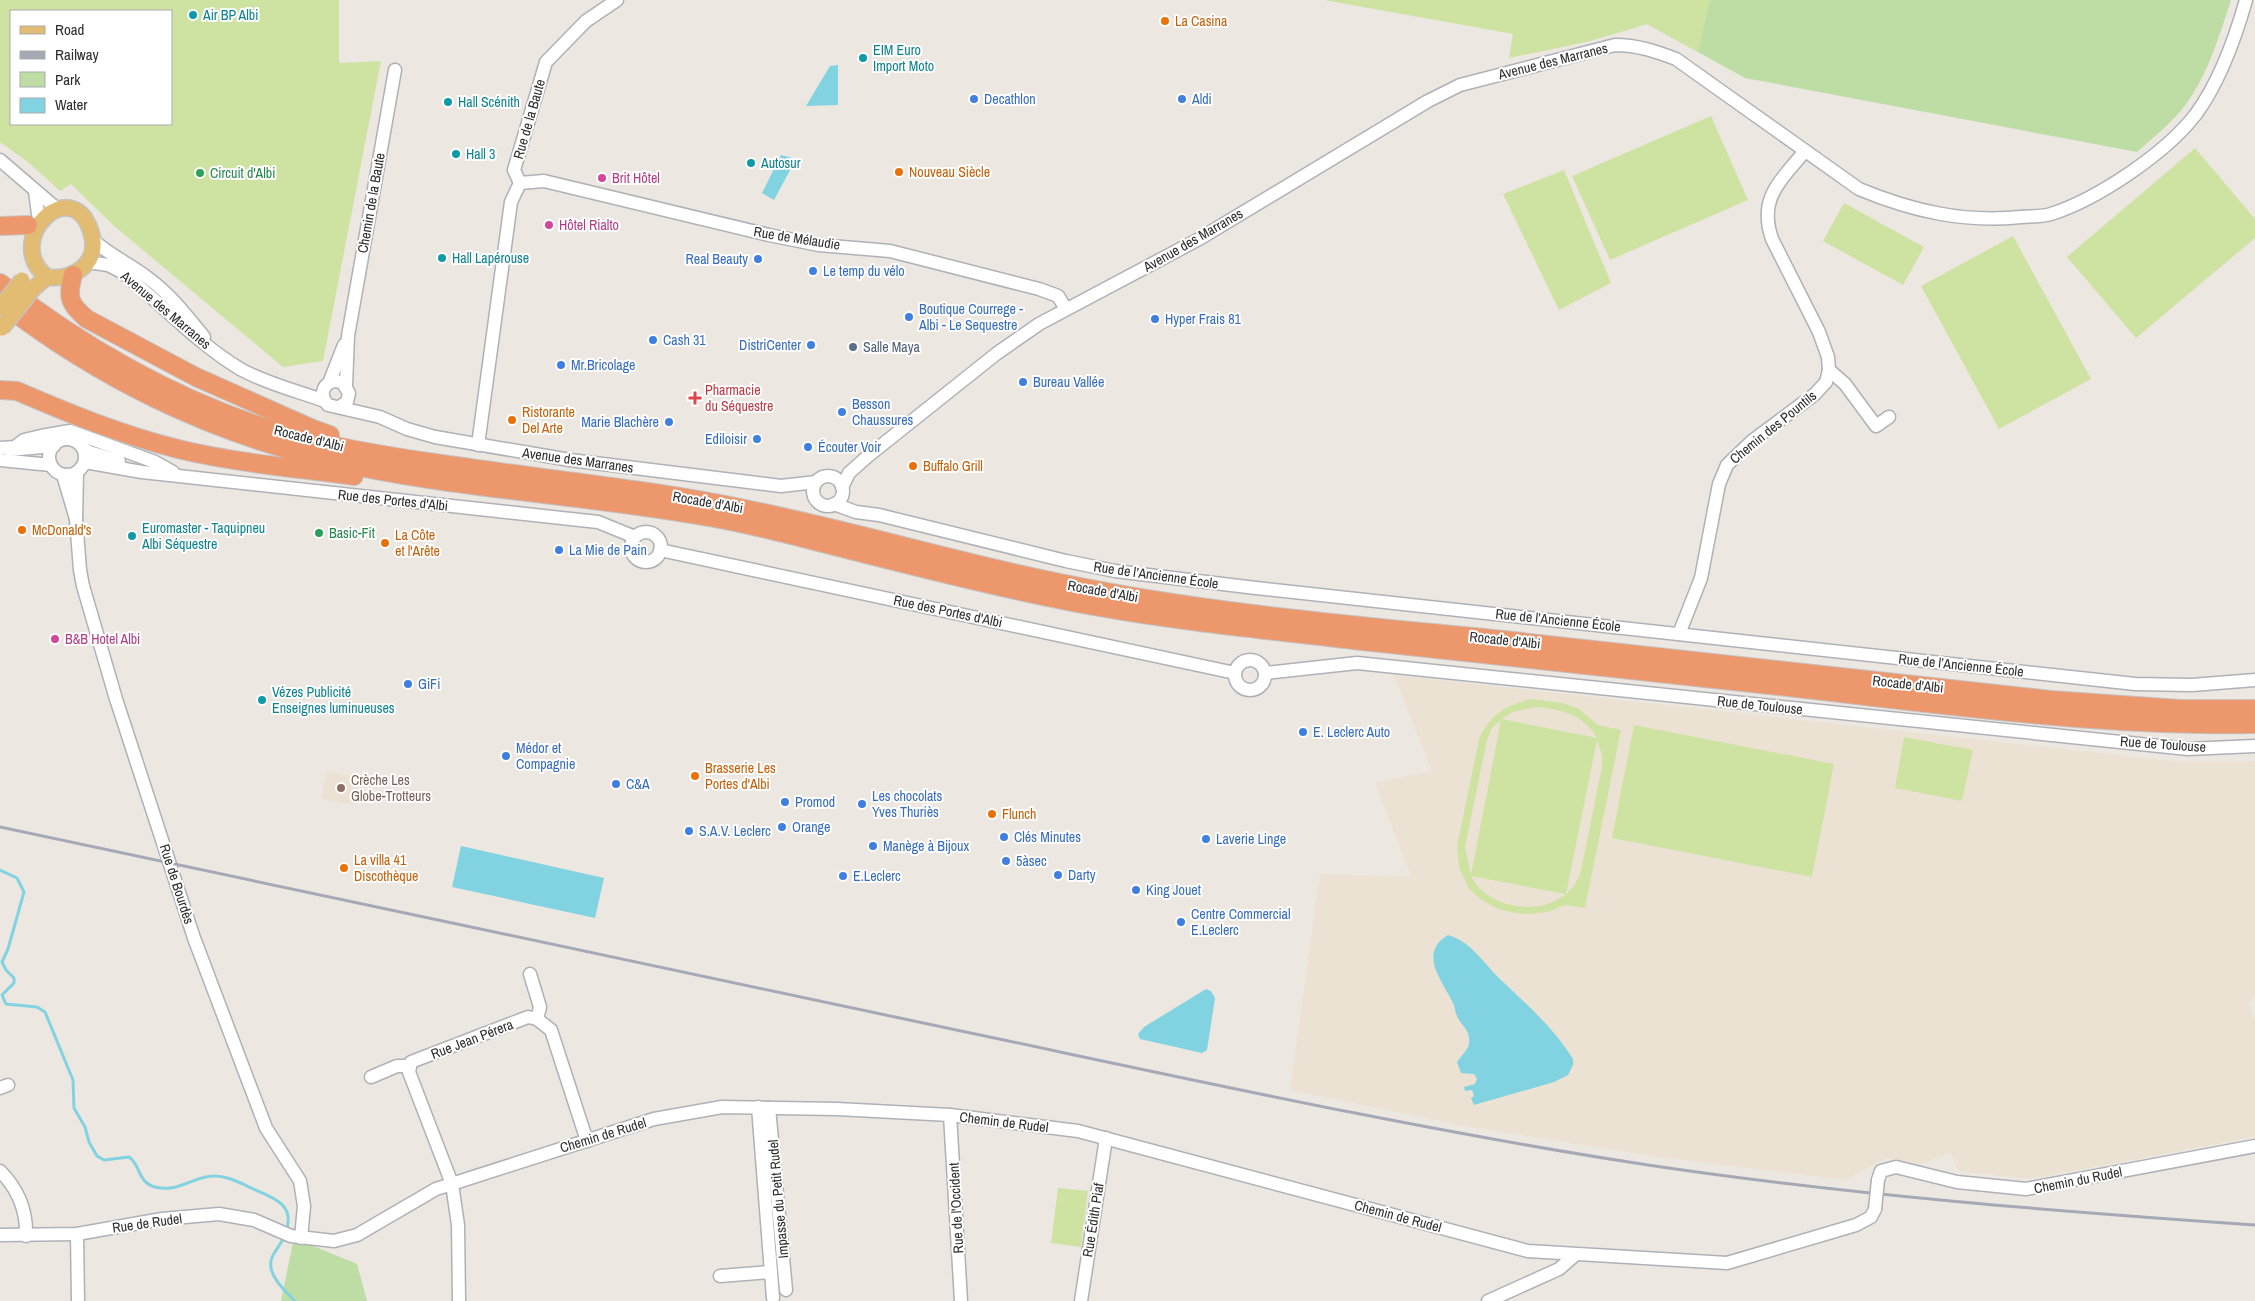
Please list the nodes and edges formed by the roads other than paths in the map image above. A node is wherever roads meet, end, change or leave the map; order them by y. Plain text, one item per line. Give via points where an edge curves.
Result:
1 (617, 0) edge
2 (2246, 0) edge
3 (395, 70) dead end
4 (1804, 152) junction
5 (0, 160) edge
6 (520, 184) junction
7 (35, 192) junction
8 (56, 208) junction
9 (33, 219) junction
10 (0, 226) edge
11 (93, 240) junction
12 (28, 262) junction
13 (88, 262) junction
14 (73, 275) junction
15 (47, 277) junction
16 (0, 283) edge
17 (27, 285) junction
18 (0, 301) edge
19 (0, 308) edge
20 (1066, 309) junction
21 (1, 329) edge
22 (348, 336) junction
23 (215, 351) junction
24 (1830, 370) junction
25 (272, 383) junction
26 (327, 384) junction
27 (348, 389) junction
28 (0, 390) edge
29 (325, 401) junction
30 (339, 408) junction
31 (380, 417) junction
32 (1889, 418) dead end
33 (54, 446) junction
34 (478, 446) junction
35 (0, 448) edge
36 (83, 448) junction
37 (0, 460) edge
38 (85, 462) junction
39 (51, 465) junction
40 (479, 470) junction
41 (77, 472) junction
42 (150, 472) junction
43 (849, 473) junction
44 (63, 475) junction
45 (180, 476) junction
46 (832, 477) junction
47 (816, 482) junction
48 (781, 486) junction
49 (842, 490) junction
50 (817, 501) junction
51 (834, 504) junction
52 (868, 513) junction
53 (715, 518) junction
54 (76, 519) junction
55 (635, 537) junction
56 (660, 550) junction
57 (1679, 634) junction
58 (1235, 673) junction
59 (1265, 673) junction
60 (2255, 680) edge
61 (2255, 708) edge
62 (2255, 724) edge
63 (2255, 746) edge
64 (530, 974) dead end
65 (537, 1019) junction
66 (410, 1066) junction
67 (371, 1076) dead end
68 (764, 1107) junction
69 (950, 1115) junction
70 (1106, 1138) junction
71 (587, 1141) junction
72 (2255, 1146) edge
73 (0, 1171) edge
74 (452, 1184) junction
75 (1875, 1209) joint
76 (77, 1234) junction
77 (0, 1235) edge
78 (290, 1235) junction
79 (26, 1236) junction
80 (1575, 1254) junction
81 (771, 1272) junction
82 (720, 1276) dead end
83 (786, 1290) dead end
84 (773, 1298) dead end
85 (78, 1301) edge
86 (459, 1301) edge
87 (962, 1301) edge
88 (1081, 1301) edge
89 (1488, 1301) edge

1 - 6 street, Rue de la Baute via 586,20 546,62 514,170
2 - 4 street, Avenue des Marranes via 2218,77 2196,114 2159,152 2106,188 2050,214 1995,220 1951,217 1916,210 1859,189
3 - 22 street, Chemin de la Baute
4 - 20 street, Avenue des Marranes via 1676,59 1635,45 1615,45 1460,85 1382,127 1199,239
4 - 24 street via 1770,197 1767,223 1818,332
5 - 7 street
6 - 20 street, Rue de Mélaudie via 544,181 819,245 890,251 1039,289 1058,296
6 - 34 street via 511,202
7 - 8 street
7 - 9 street
8 - 9 main road
8 - 11 main road via 77,214 90,230
9 - 10 highway
9 - 12 main road via 22,244
11 - 13 main road
11 - 23 street, Avenue des Marranes via 166,292
12 - 15 main road
12 - 17 main road
13 - 14 main road
13 - 23 street, Avenue des Marranes via 108,265 120,271
14 - 15 main road
14 - 40 highway via 69,292 75,309 81,314 196,377 313,429 355,442
15 - 17 main road
16 - 40 highway, Rocade d'Albi via 41,315 103,355 168,389 232,416 333,446
17 - 19 main road, bridge
17 - 21 main road, bridge
18 - 53 highway, Rocade d'Albi via 95,368 216,425 283,448 333,461 427,478
20 - 43 street, Avenue des Marranes via 1038,324 996,354
22 - 26 street, Chemin de la Baute
22 - 27 street, Chemin de la Baute
23 - 25 street, Avenue des Marranes via 243,370
24 - 32 street via 1845,384 1876,426
24 - 57 street, Chemin des Pountils via 1826,382 1815,394 1752,441 1727,465 1719,484 1702,578
25 - 26 street, Avenue des Marranes via 312,387
25 - 29 street, Avenue des Marranes
26 - 27 street via 338,381
26 - 29 street via 322,394
27 - 30 street via 347,402
27 - 31 street, Avenue des Marranes
28 - 53 highway via 17,391 124,433 179,449 243,462
29 - 30 street
30 - 31 street, Avenue des Marranes
31 - 34 street, Avenue des Marranes via 416,431
33 - 35 street via 11,451
33 - 36 street via 69,439
33 - 39 street via 50,455
34 - 48 street, Avenue des Marranes
35 - 45 street via 15,447 24,440 70,431 155,462
36 - 38 street
36 - 42 street, Rue des Portes d'Albi
37 - 39 street
38 - 41 street
38 - 42 street, Rue des Portes d'Albi
39 - 44 street
40 - 61 highway, Rocade d'Albi via 670,495 751,510 1020,575 1183,604 2051,700 2170,709
41 - 44 street
41 - 54 street, Rue de Bourdès
42 - 45 street, Rue des Portes d'Albi
43 - 46 street, Avenue des Marranes
43 - 49 street, Avenue des Marranes
44 - 54 street, Rue de Bourdès
45 - 55 street, Rue des Portes d'Albi via 598,522
46 - 47 street via 823,477
46 - 49 street via 840,482
47 - 48 street, Avenue des Marranes
47 - 50 street via 813,492
48 - 50 street, Avenue des Marranes
49 - 51 street
49 - 52 street via 854,504
50 - 51 street via 825,505
51 - 52 street, Rue de l’Ancienne École
52 - 57 street, Rue de l’Ancienne École via 1116,571
53 - 62 highway, Rocade d'Albi via 1020,591 1184,620 2050,715 2180,724
54 - 78 street, Rue de Bourdès via 83,586 116,699 194,938 266,1128 300,1181 304,1206
55 - 56 street via 643,532 652,534 659,540
55 - 56 street via 631,550 638,560 652,560
56 - 58 street, Rue des Portes d'Albi
57 - 60 street, Rue de l’Ancienne École via 2135,684 2192,685
58 - 59 street via 1240,664 1250,660 1260,663
58 - 59 street via 1238,685 1249,691 1262,685
59 - 63 street, Rue de Toulouse via 1356,663 2188,749
64 - 65 street via 540,1007
65 - 66 street, Rue Jean Pérera via 528,1017 414,1061
65 - 71 street via 551,1030
66 - 67 street, Rue Jean Pérera via 396,1066
66 - 74 street
68 - 69 street, Chemin de Rudel
68 - 71 street, Chemin de Rudel via 722,1107 654,1119
68 - 81 street, Impasse du Petit Rudel
68 - 83 street, Impasse du Petit Rudel
69 - 70 street, Chemin de Rudel via 1078,1131
69 - 87 street, Rue de l'Occident
70 - 80 street, Chemin de Rudel via 1528,1251
70 - 88 street, Rue Édith Piaf
71 - 74 street, Chemin de Rudel
72 - 75 street, Chemin du Rudel, bridge via 2026,1189 1957,1182 1896,1167 1881,1171
73 - 79 street via 19,1196 25,1213
74 - 78 street, Chemin de Rudel via 436,1189 357,1235 334,1241
74 - 86 street via 458,1225
75 - 80 street, Chemin de Rudel via 1871,1217 1856,1225 1727,1263
76 - 78 street, Rue de Rudel via 162,1219 219,1214 254,1220
76 - 79 street, Rue de Rudel
76 - 85 street
77 - 79 street, Rue de Rudel
80 - 89 street via 1559,1269
81 - 82 street, Impasse du Petit Rudel
81 - 84 street, Impasse du Petit Rudel

